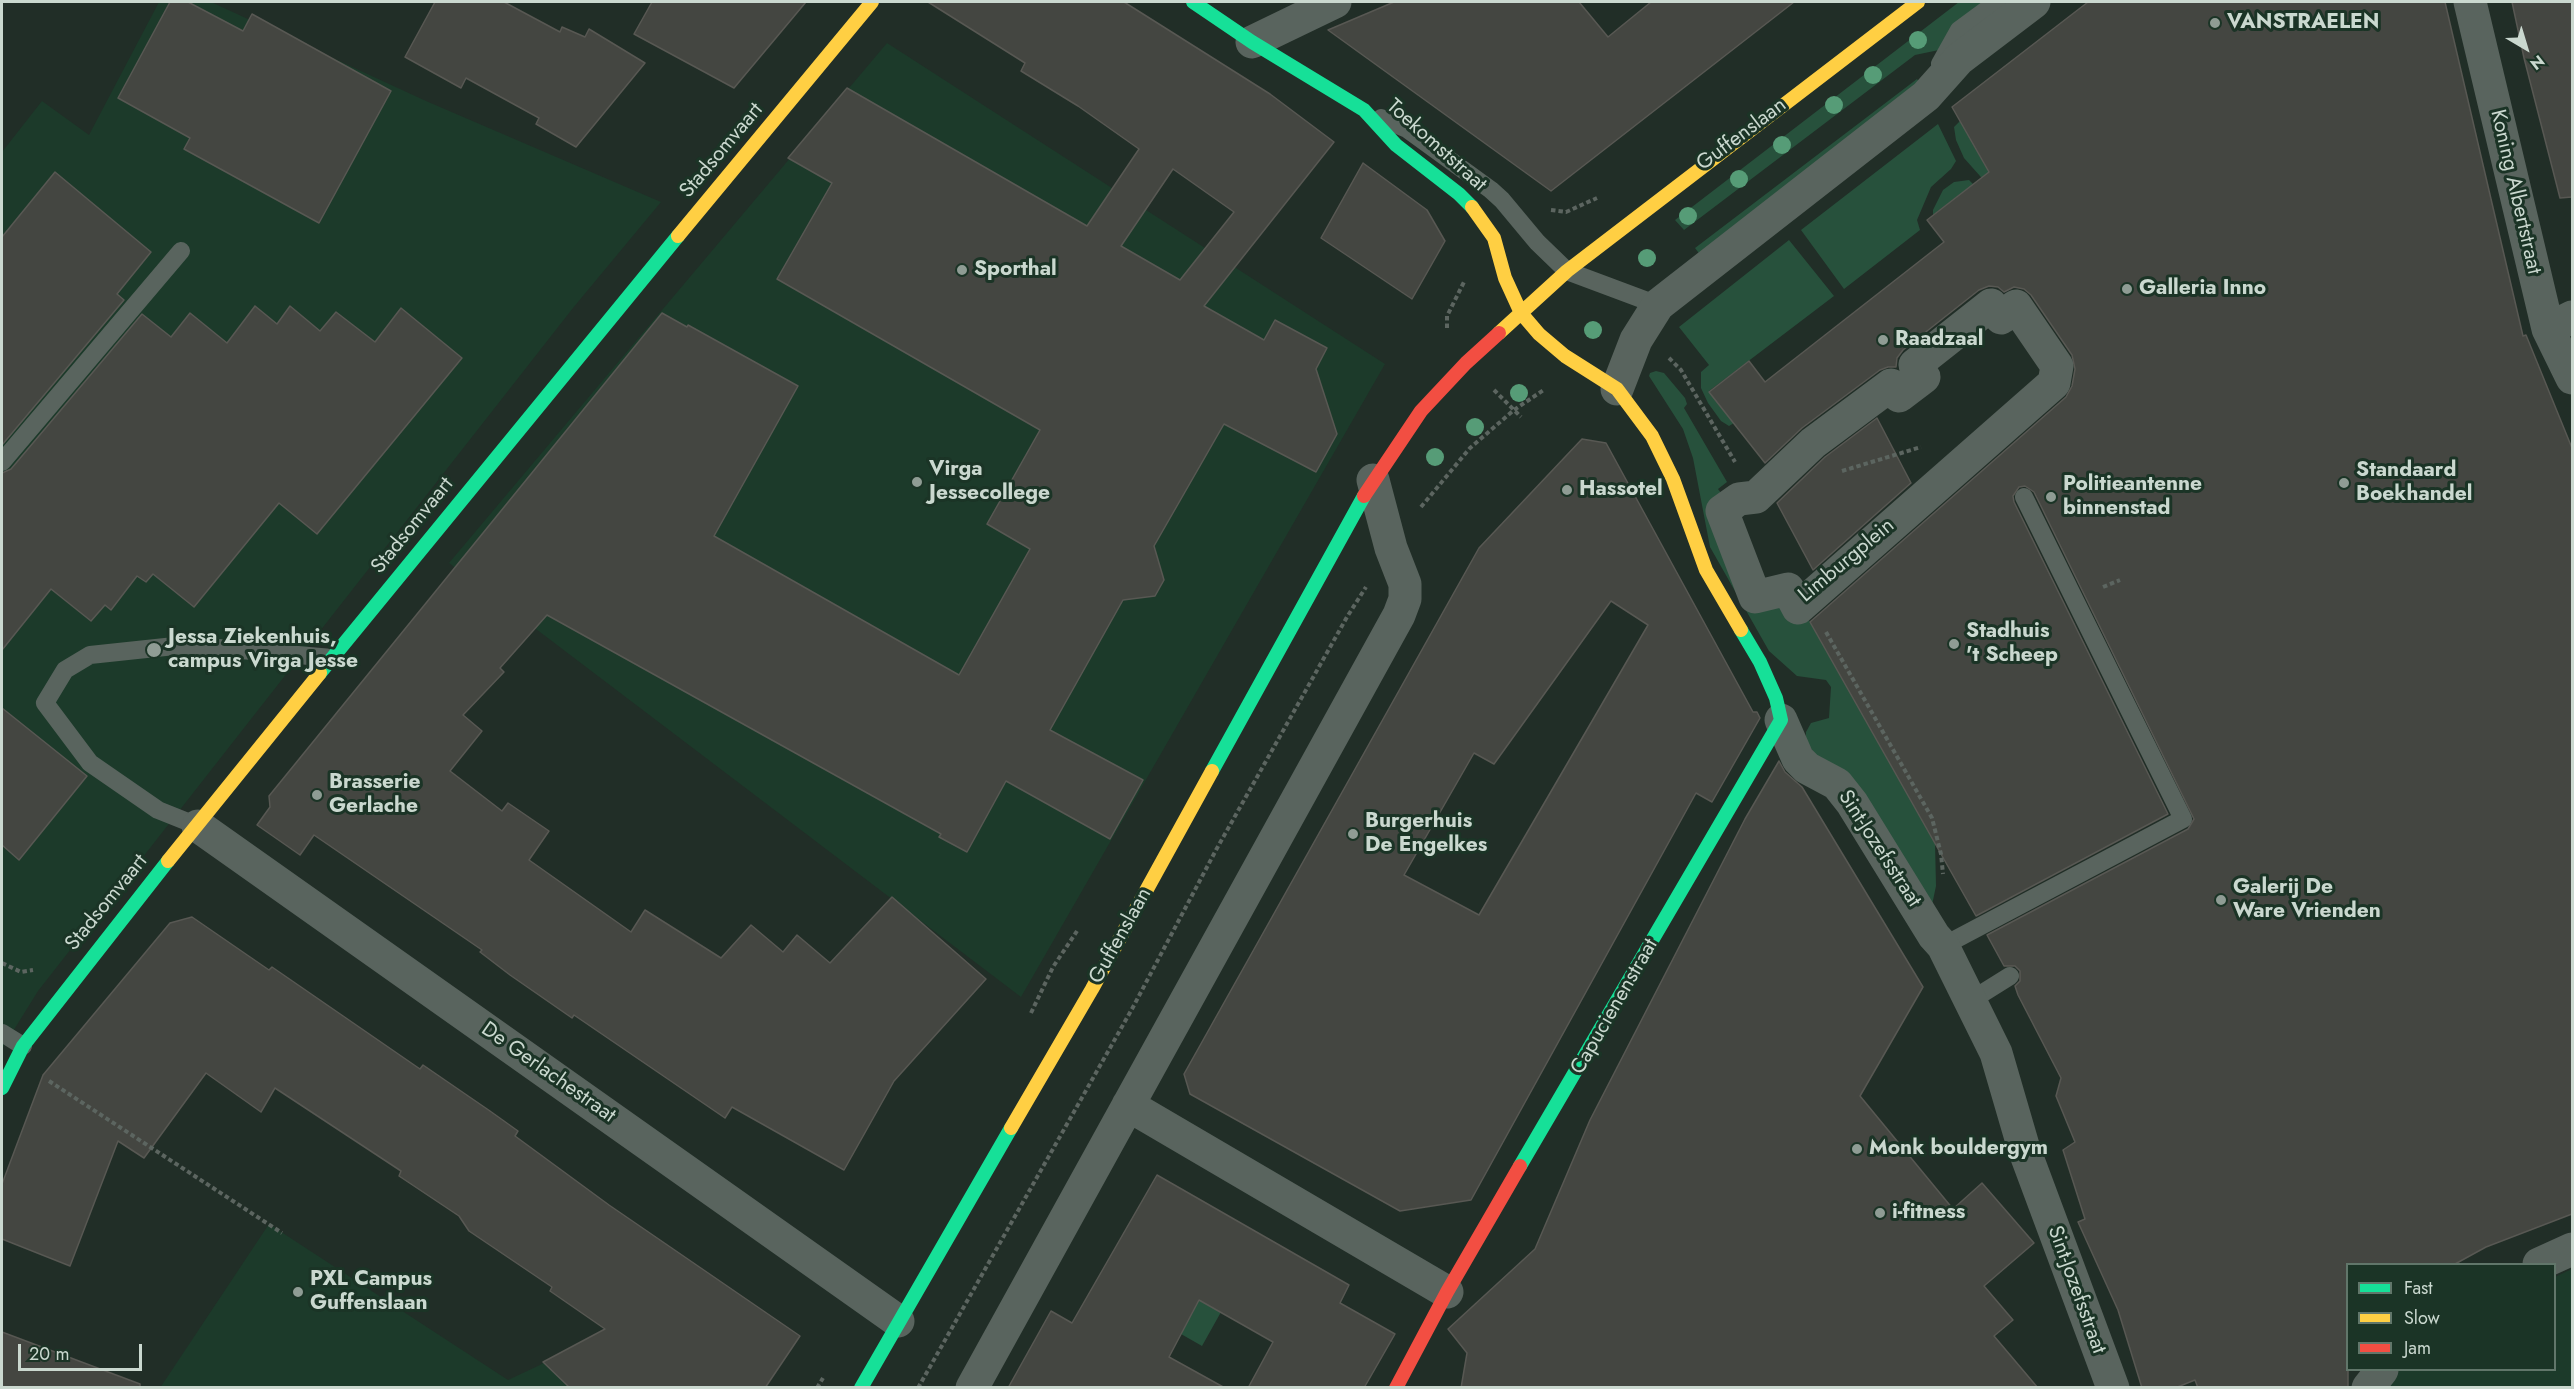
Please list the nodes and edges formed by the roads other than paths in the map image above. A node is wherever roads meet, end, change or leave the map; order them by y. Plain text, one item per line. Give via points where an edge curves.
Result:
1 (872, 2) edge
2 (1193, 2) edge
3 (1335, 2) edge
4 (1918, 2) edge
5 (1996, 2) edge
6 (2034, 2) edge
7 (2470, 2) edge
8 (1252, 42) junction
9 (1926, 96) junction
10 (1364, 110) junction
11 (181, 250) dead end
12 (1567, 271) junction
13 (1658, 305) junction
14 (1521, 313) junction
15 (2560, 323) edge
16 (2572, 378) edge
17 (1617, 389) junction
18 (1992, 431) joint
19 (2, 462) edge
20 (1373, 480) junction
21 (2024, 497) dead end
22 (332, 658) junction
23 (1781, 720) junction
24 (198, 826) junction
25 (1943, 946) junction
26 (2010, 976) dead end
27 (1970, 1001) junction
28 (2, 1033) edge
29 (20, 1053) junction
30 (2, 1088) edge
31 (1128, 1105) junction
32 (2572, 1249) edge
33 (2541, 1263) edge
34 (1447, 1292) junction
35 (898, 1321) junction
36 (2381, 1371) edge
37 (861, 1388) edge
38 (972, 1388) edge
39 (1396, 1388) edge
40 (2113, 1388) edge
41 (2368, 1388) edge

1 - 22 street, Stadsomvaart
2 - 8 street, Toekomststraat
3 - 8 street
4 - 12 street, Guffenslaan
5 - 9 lane via 1959,30
6 - 9 street via 1959,60
7 - 15 street, Koning Albertstraat
8 - 10 street, Toekomststraat
9 - 13 street
10 - 12 lane, Toekomststraat via 1407,129 1491,190
10 - 14 street, Toekomststraat via 1396,145 1476,212 1494,238 1505,278
11 - 19 lane
12 - 13 lane
12 - 14 street, Guffenslaan
13 - 17 street via 1636,340
14 - 17 street, Sint-Jozefsstraat via 1539,334 1581,368
14 - 20 street, Guffenslaan via 1421,411
15 - 16 street, Koning Albertstraat
17 - 23 street, Sint-Jozefsstraat via 1652,436 1668,468 1706,570 1760,662
18 - 18 street, Limburgplein via 2054,383 2056,374 2057,366 2016,306 2001,318 1991,305 1916,365 1924,377 1899,396 1891,385 1813,442 1756,497 1739,499 1722,511 1755,597 1788,589 1798,608
20 - 31 street via 1405,584 1399,615
20 - 35 street, Guffenslaan via 1071,1024
21 - 25 lane via 2183,819
22 - 24 street, Stadsomvaart
22 - 24 lane via 184,645 90,655 64,669 45,703 90,763 158,810
23 - 25 street, Sint-Jozefsstraat via 1798,759 1837,784 1852,803
23 - 34 street, Capucienenstraat
24 - 29 street, Stadsomvaart via 76,976
24 - 35 street, De Gerlachestraat
25 - 27 street, Sint-Jozefsstraat
26 - 27 lane
27 - 40 street, Sint-Jozefsstraat via 1996,1053 2024,1149
28 - 29 lane
29 - 30 street, Stadsomvaart
31 - 34 street
31 - 38 street
32 - 33 street
34 - 39 street, Capucienenstraat
35 - 37 street, Guffenslaan
36 - 41 street

